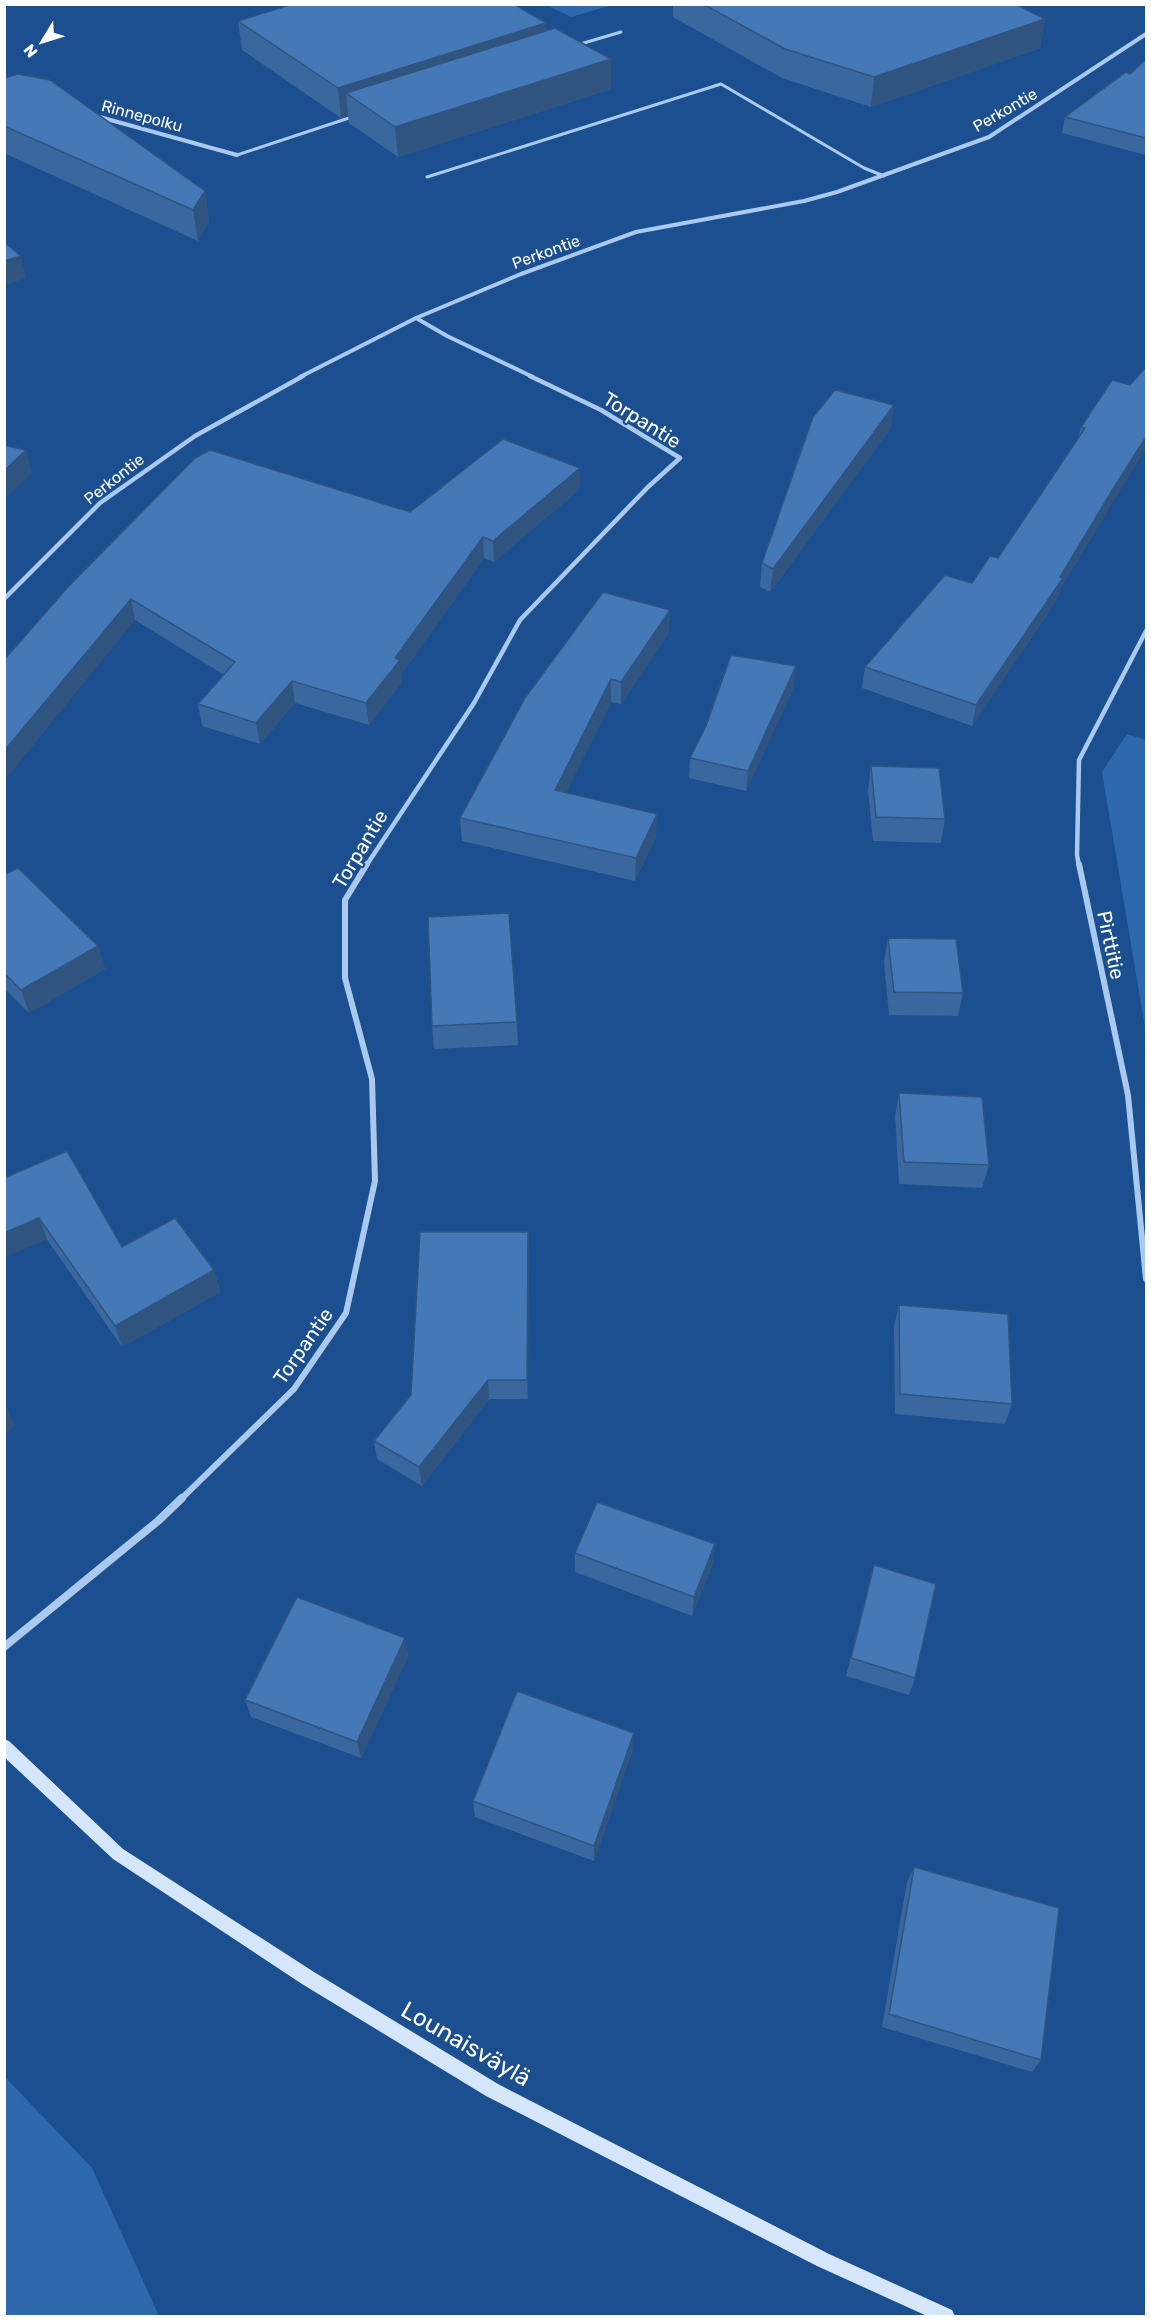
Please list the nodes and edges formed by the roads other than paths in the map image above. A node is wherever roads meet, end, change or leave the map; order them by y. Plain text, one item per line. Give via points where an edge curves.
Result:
1 (621, 32) dead end
2 (1146, 34) edge
3 (577, 45) edge
4 (85, 113) edge
5 (358, 115) edge
6 (237, 155) joint
7 (884, 176) junction
8 (427, 177) dead end
9 (416, 318) junction
10 (4, 599) edge
11 (1146, 631) edge
12 (1146, 1279) edge
13 (4, 1647) edge
14 (4, 1746) edge
15 (946, 2316) edge

1 - 3 lane
2 - 7 street, Perkontie via 989,137
4 - 6 street, Rinnepolku
5 - 6 lane
7 - 8 lane via 721,84
7 - 9 street, Perkontie via 804,201 636,232
9 - 10 street, Perkontie via 297,379 154,463 100,503
9 - 13 street, Torpantie via 601,410 680,458 520,620 474,703 345,900 345,978 372,1079 375,1181 346,1313 285,1398 158,1521
11 - 12 street, Pirttitie via 1079,760 1077,855 1128,1095
14 - 15 street, Lounaisväylä via 118,1854 308,1978 482,2084 823,2260

